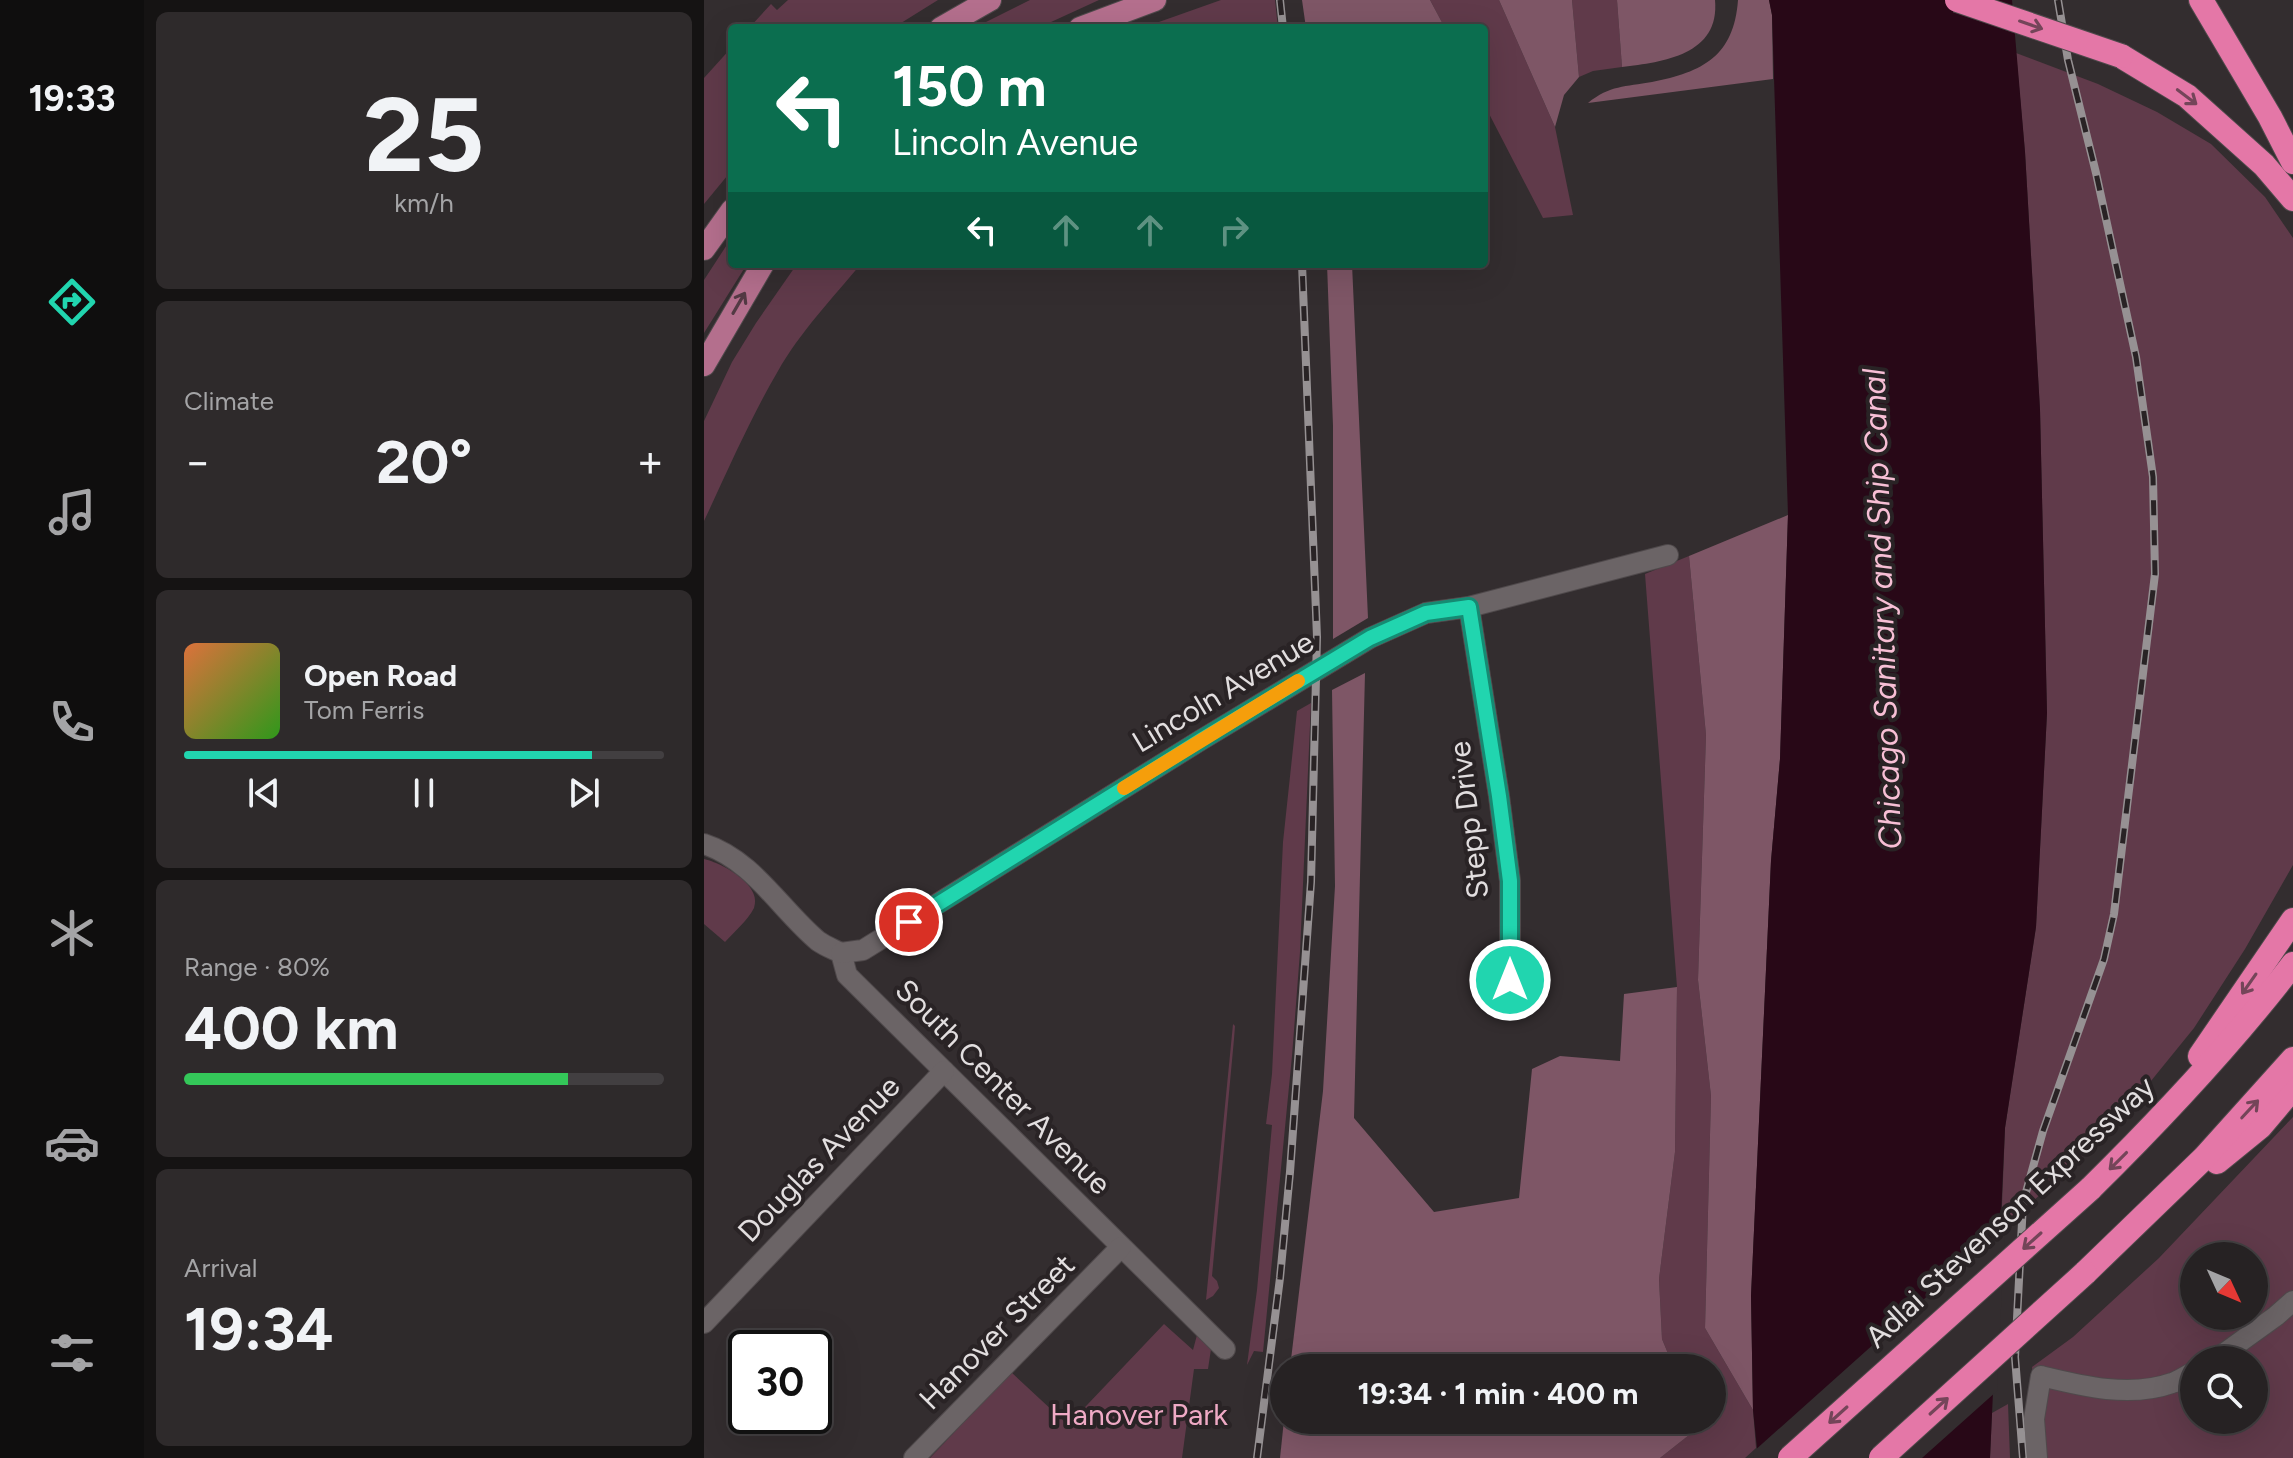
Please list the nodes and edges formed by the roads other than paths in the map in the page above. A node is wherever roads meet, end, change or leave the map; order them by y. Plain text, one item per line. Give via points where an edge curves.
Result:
1 (990, 0) edge
2 (1155, 0) edge
3 (1957, 0) edge
4 (2201, 0) edge
5 (948, 24) edge
6 (1091, 24) edge
7 (2293, 162) edge
8 (2293, 199) edge
9 (728, 216) edge
10 (704, 249) edge
11 (761, 268) edge
12 (704, 365) edge
13 (1668, 555) dead end
14 (1469, 607) junction
15 (704, 844) edge
16 (2293, 920) edge
17 (841, 953) junction
18 (2293, 964) edge
19 (1510, 980) dead end
20 (2293, 1059) edge
21 (944, 1071) junction
22 (2293, 1088) edge
23 (2147, 1133) junction
24 (2137, 1225) junction
25 (1121, 1247) junction
26 (2293, 1301) edge
27 (704, 1323) edge
28 (2234, 1346) edge
29 (1225, 1349) dead end
30 (2180, 1379) edge
31 (914, 1458) edge
32 (1790, 1458) edge
33 (1881, 1458) edge
34 (2037, 1458) edge

1 - 5 main road
2 - 6 main road
3 -> 8 highway, bridge via 2121,56 2187,96 2264,165
4 - 7 highway
9 - 10 main road
12 -> 11 main road
13 - 14 street, Lincoln Avenue
14 - 17 street, Lincoln Avenue via 1426,613 1370,638 863,950
14 - 19 street, Stepp Drive via 1510,881
15 - 17 street, South Center Avenue via 733,858 820,943
16 -> 23 highway
17 - 21 street, South Center Avenue via 847,975
18 - 23 highway, Adlai Stevenson Expressway
24 -> 20 highway
21 - 25 street, South Center Avenue
21 - 27 street, Douglas Avenue
22 - 24 highway via 2260,1127
23 -> 32 highway, Adlai Stevenson Expressway, bridge
33 -> 24 highway, bridge
25 - 29 street, South Center Avenue
25 - 31 street, Hanover Street
26 - 28 street
30 - 34 street via 2122,1390 2041,1376 2034,1419

